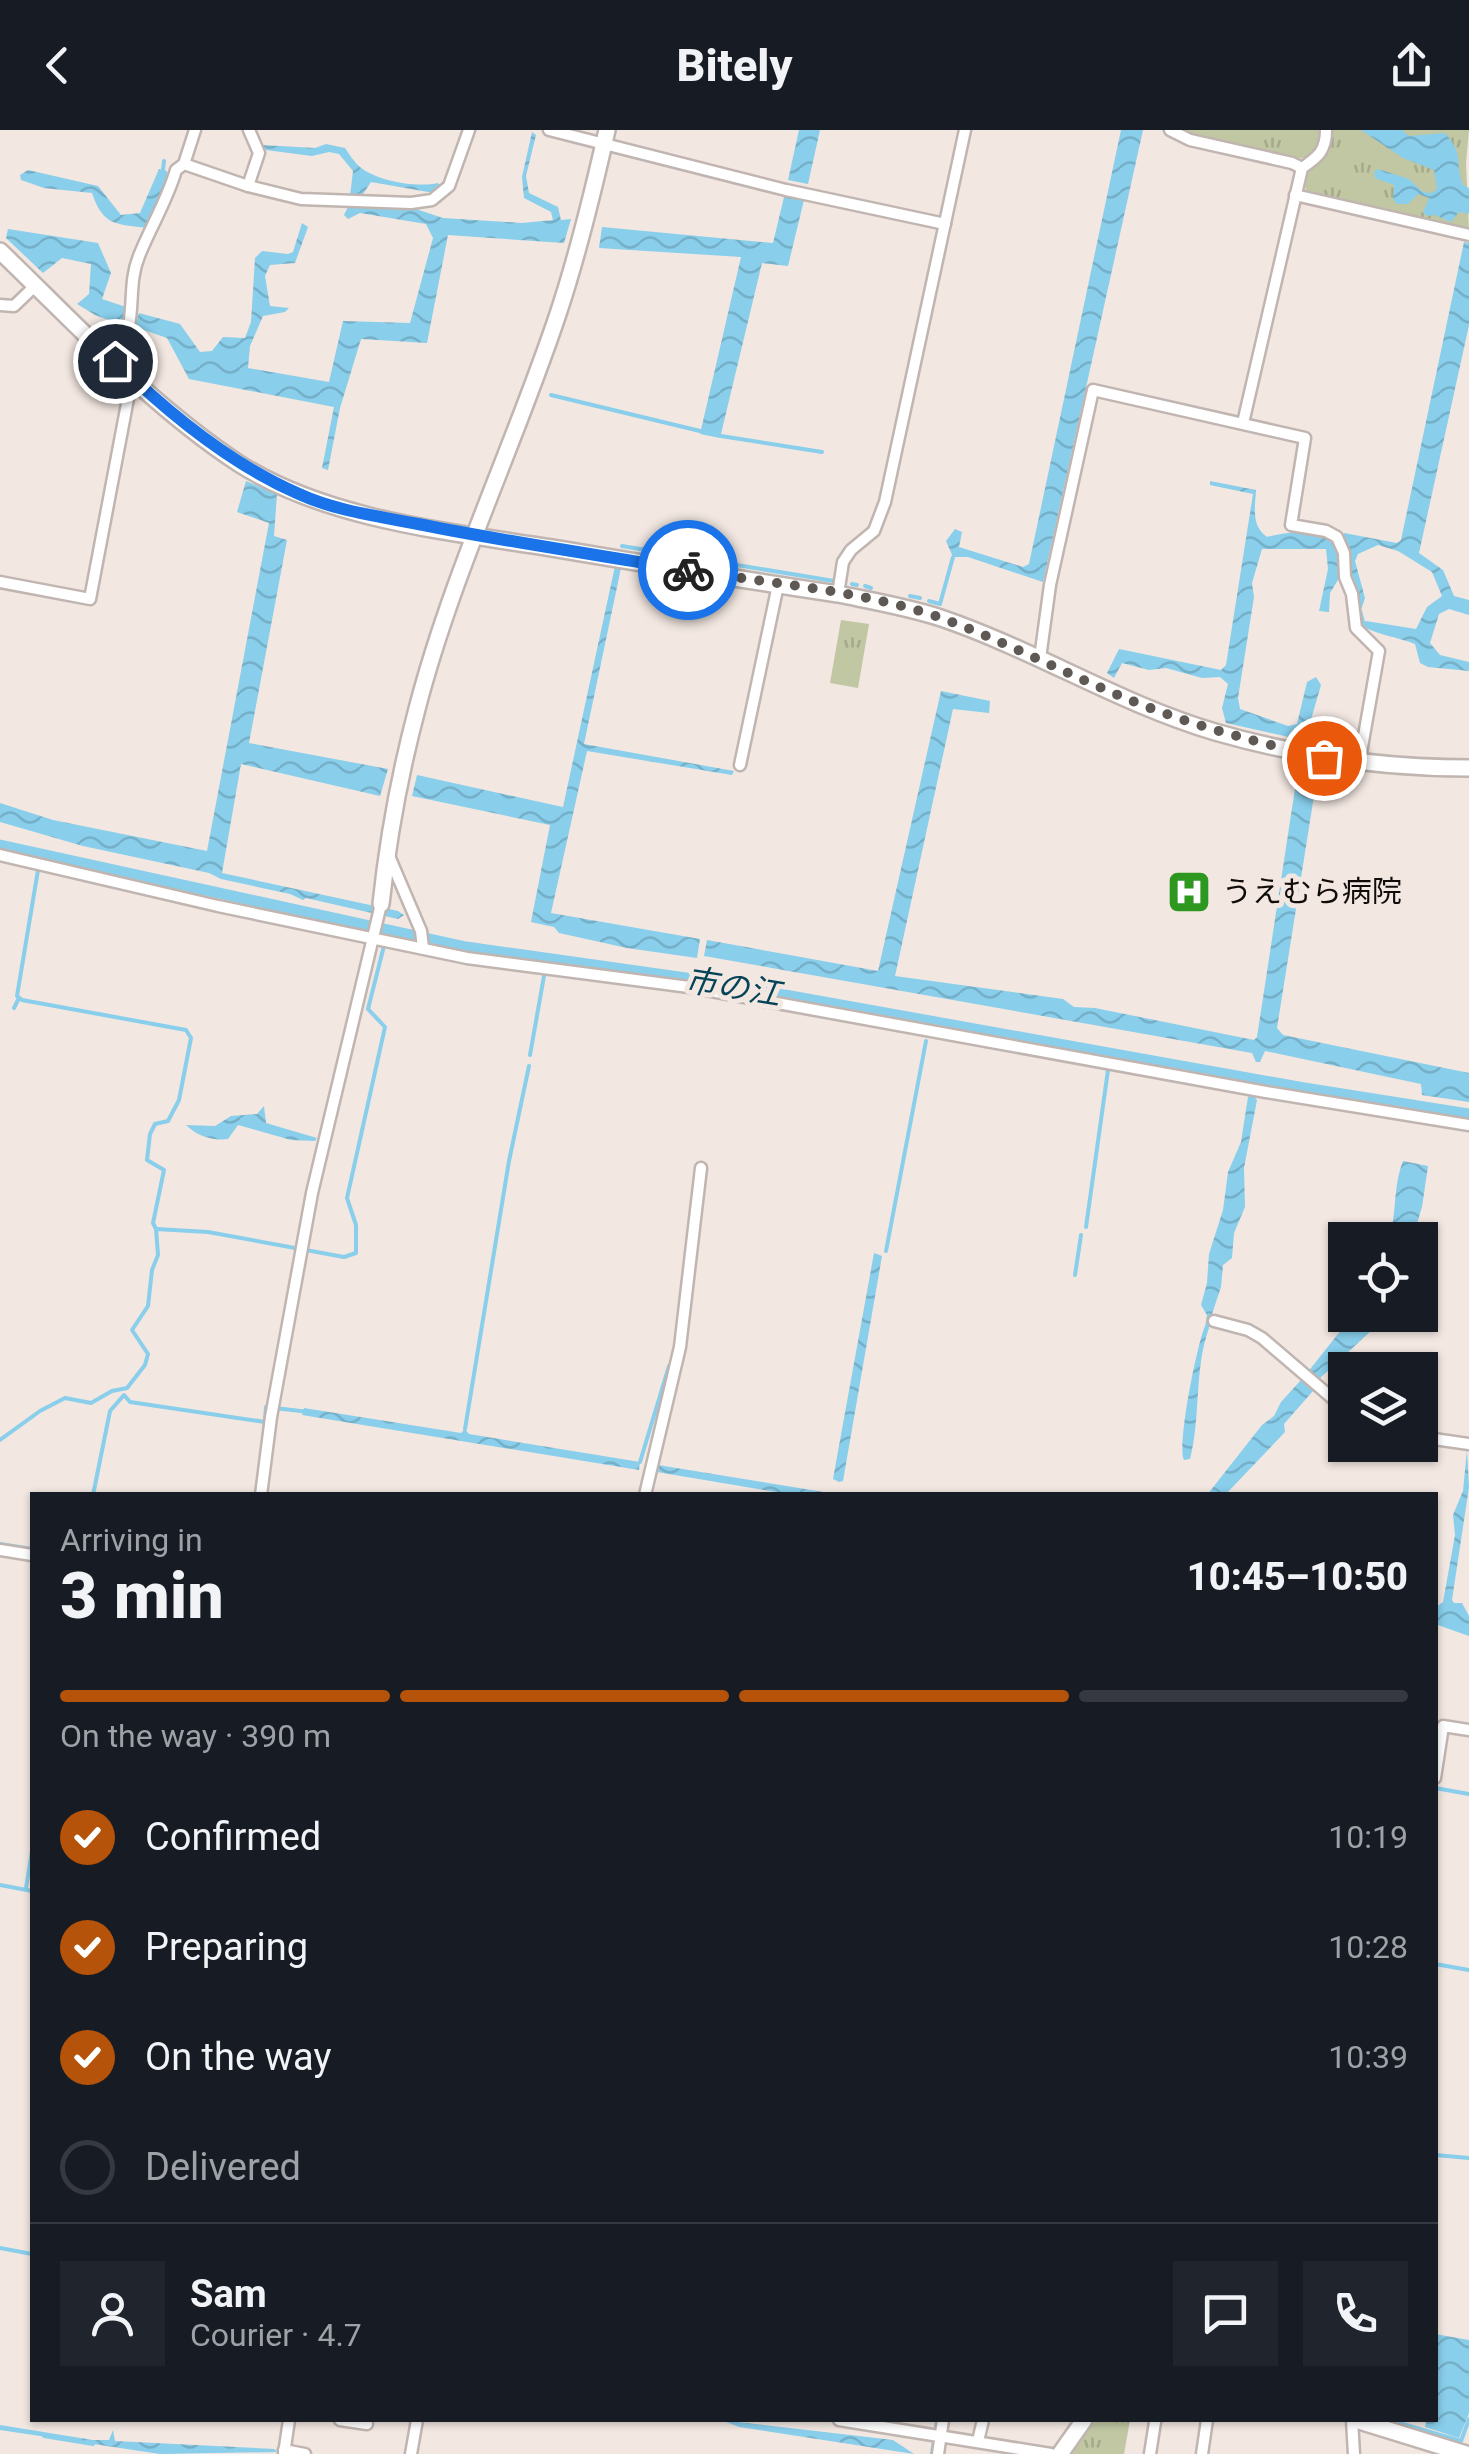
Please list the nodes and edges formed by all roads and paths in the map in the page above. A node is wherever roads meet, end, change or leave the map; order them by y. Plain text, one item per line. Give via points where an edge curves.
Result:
1 (249, 130) edge
2 (469, 130) edge
3 (549, 130) edge
4 (965, 130) edge
5 (1170, 130) edge
6 (1326, 131) edge
7 (193, 138) edge
8 (606, 138) edge
9 (184, 164) junction
10 (1302, 168) junction
11 (248, 186) junction
12 (1295, 195) junction
13 (944, 224) junction
14 (1469, 235) edge
15 (0, 250) edge
16 (36, 285) junction
17 (0, 306) edge
18 (115, 361) junction
19 (135, 381) junction
20 (1243, 423) junction
21 (476, 536) junction
22 (0, 582) edge
23 (778, 585) junction
24 (838, 594) junction
25 (1040, 658) junction
26 (1359, 764) junction
27 (740, 766) dead end
28 (1469, 768) edge
29 (387, 850) junction
30 (0, 855) edge
31 (379, 913) joint
32 (381, 940) junction
33 (423, 948) junction
34 (1469, 1125) edge
35 (701, 1168) dead end
36 (1214, 1321) dead end
37 (1328, 1396) edge
38 (1438, 1440) edge
39 (1467, 1444) edge
40 (261, 1492) edge
41 (645, 1492) edge
42 (0, 1550) edge
43 (30, 1556) edge
44 (1469, 1730) edge
45 (1438, 1758) edge
46 (290, 2422) edge
47 (355, 2422) edge
48 (417, 2422) edge
49 (852, 2422) edge
50 (942, 2422) edge
51 (982, 2422) edge
52 (1083, 2422) edge
53 (1155, 2422) edge
54 (1207, 2422) edge
55 (1354, 2422) edge
56 (1360, 2422) edge
57 (368, 2424) dead end
58 (937, 2435) junction
59 (978, 2441) junction
60 (998, 2449) edge
61 (284, 2452) edge
62 (1458, 2453) edge
63 (305, 2454) edge
64 (412, 2454) edge
65 (938, 2454) edge
66 (1051, 2454) edge
67 (1060, 2454) edge
68 (1150, 2454) edge
69 (1202, 2454) edge
70 (1354, 2454) edge

1 - 11 street via 257,148
2 - 11 street via 449,186 432,200 302,199
3 - 8 street
4 - 13 street
5 - 10 street
6 - 10 street via 1320,154
7 - 9 street
8 - 13 street via 786,190
8 - 21 main road via 558,316
9 - 11 street
9 - 18 street via 138,258 132,318
10 - 12 street
12 - 14 street
12 - 20 street
13 - 24 street via 886,502 874,531 843,562
15 - 16 main road
16 - 17 street via 14,306
16 - 18 main road
18 - 19 main road
19 - 21 main road via 240,464 302,496
19 - 22 street via 90,599
20 - 25 street via 1094,390
20 - 26 street via 1304,438 1291,525 1326,531 1342,548 1356,628 1379,651
21 - 23 main road
21 - 29 main road via 417,708
23 - 24 main road
23 - 27 street
24 - 25 main road via 940,618
25 - 26 main road via 1213,732
26 - 28 main road
29 - 31 main road
29 - 33 street
30 - 32 street
31 - 32 street
32 - 33 street
32 - 40 street via 324,1139
33 - 34 street via 689,987
35 - 41 street via 680,1348
36 - 37 street via 1262,1338
38 - 39 street
42 - 43 street
44 - 45 street via 1443,1726
46 - 61 street
47 - 57 street
48 - 64 street
49 - 58 street
50 - 58 street
51 - 59 street
52 - 67 main road
53 - 68 street
54 - 69 street
55 - 70 street
56 - 62 main road
58 - 59 street
58 - 65 street
59 - 60 street
60 - 66 street
61 - 63 street

